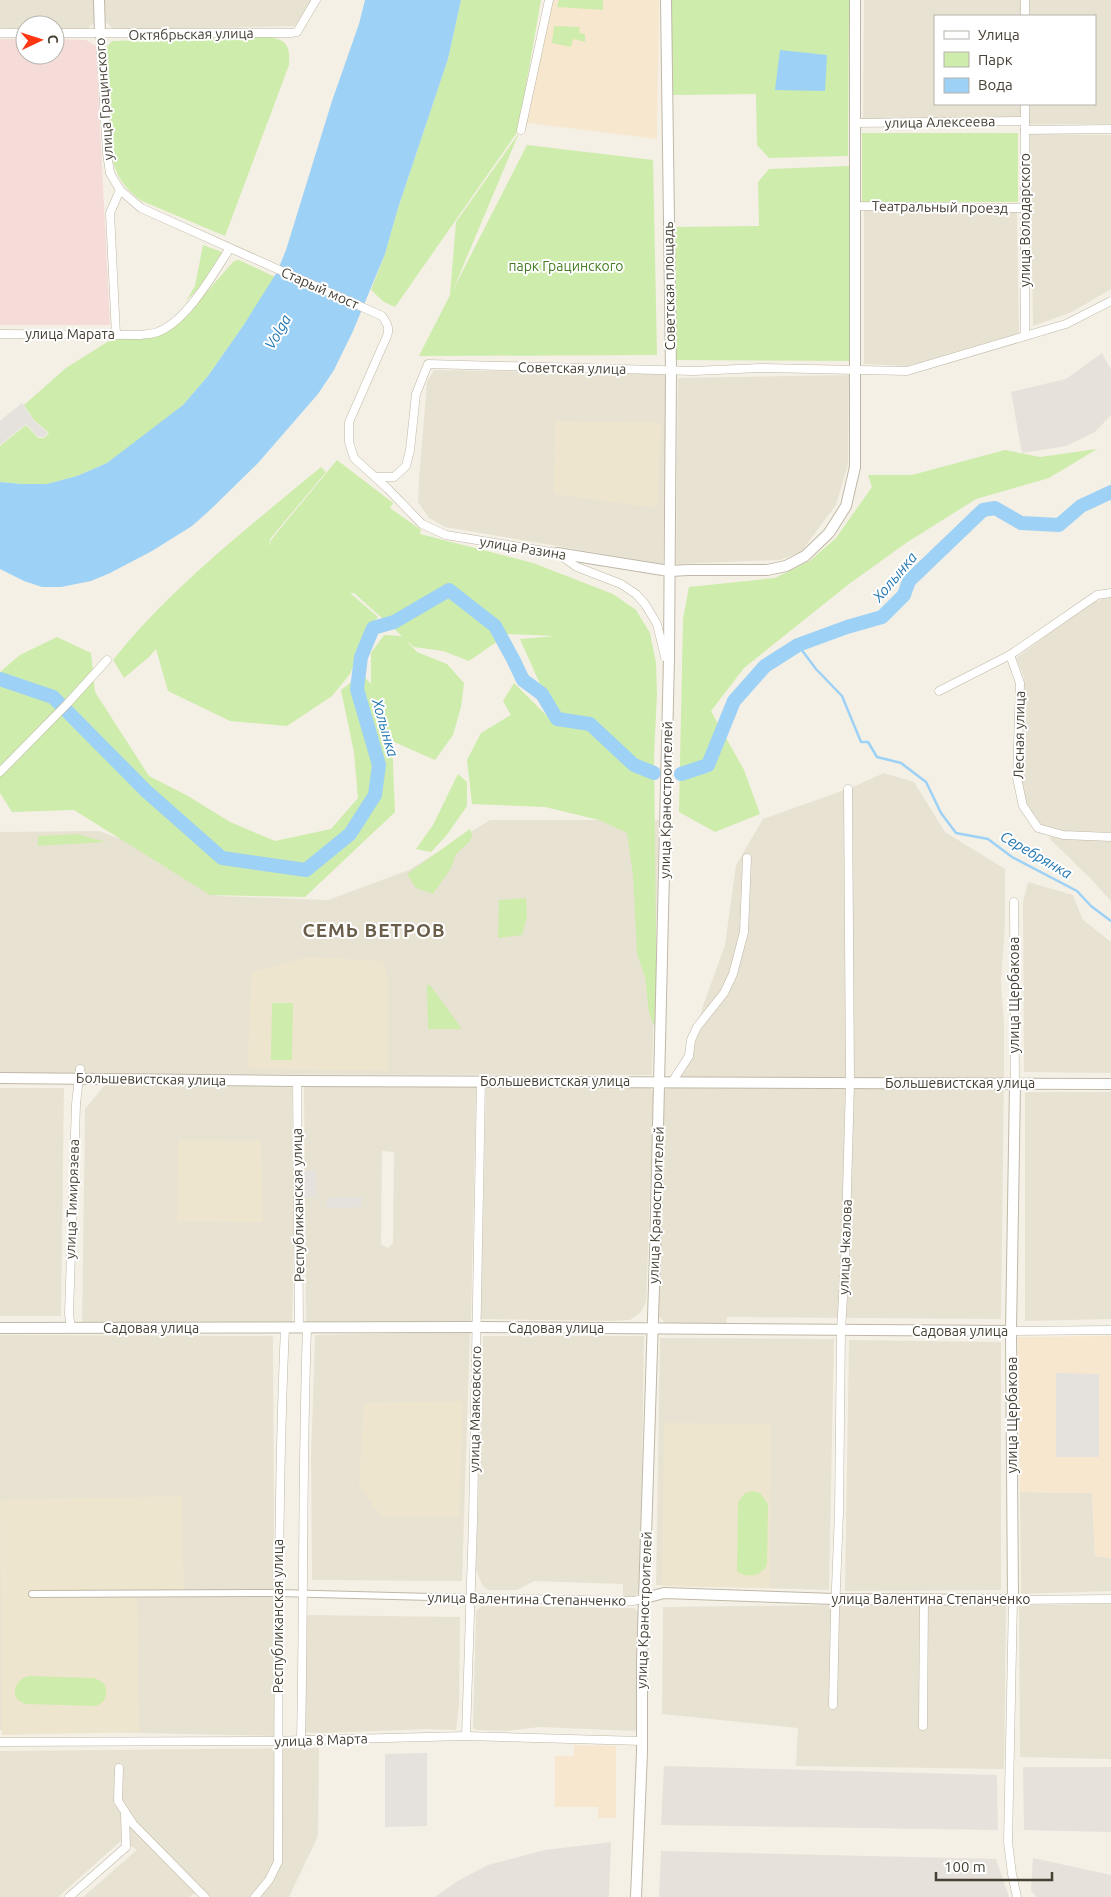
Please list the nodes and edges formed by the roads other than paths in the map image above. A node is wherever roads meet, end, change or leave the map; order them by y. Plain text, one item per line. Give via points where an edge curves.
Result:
1 (99, 0) edge
2 (316, 0) edge
3 (549, 0) edge
4 (666, 0) edge
5 (855, 0) edge
6 (1025, 0) edge
7 (1025, 15) edge
8 (0, 33) edge
9 (15, 33) edge
10 (65, 33) edge
11 (100, 34) junction
12 (1025, 105) edge
13 (855, 123) junction
14 (1025, 126) junction
15 (1111, 129) edge
16 (521, 130) dead end
17 (120, 190) junction
18 (855, 206) junction
19 (1025, 208) junction
20 (230, 248) junction
21 (257, 260) joint
22 (1111, 301) edge
23 (382, 316) joint
24 (0, 334) edge
25 (116, 335) junction
26 (1025, 336) junction
27 (855, 369) junction
28 (671, 370) junction
29 (375, 477) junction
30 (557, 553) junction
31 (669, 571) junction
32 (1111, 593) edge
33 (1010, 655) junction
34 (107, 660) dead end
35 (668, 675) junction
36 (939, 691) dead end
37 (0, 772) edge
38 (848, 789) dead end
39 (1111, 837) edge
40 (748, 858) dead end
41 (1014, 902) dead end
42 (79, 1074) junction
43 (0, 1078) edge
44 (296, 1081) junction
45 (481, 1081) junction
46 (660, 1082) junction
47 (672, 1082) junction
48 (850, 1083) junction
49 (1015, 1084) junction
50 (1111, 1084) edge
51 (476, 1327) junction
52 (0, 1328) edge
53 (71, 1328) junction
54 (285, 1328) junction
55 (303, 1328) junction
56 (652, 1328) junction
57 (1111, 1330) edge
58 (841, 1331) junction
59 (1011, 1331) junction
60 (278, 1593) junction
61 (32, 1594) dead end
62 (304, 1595) junction
63 (470, 1598) junction
64 (645, 1598) junction
65 (835, 1599) junction
66 (1111, 1599) edge
67 (924, 1600) junction
68 (1013, 1600) junction
69 (833, 1705) dead end
70 (923, 1726) dead end
71 (466, 1736) junction
72 (301, 1740) junction
73 (277, 1741) junction
74 (642, 1741) junction
75 (0, 1742) edge
76 (120, 1768) dead end
77 (125, 1811) junction
78 (69, 1897) edge
79 (205, 1897) edge
80 (255, 1897) edge
81 (636, 1897) edge
82 (1018, 1897) edge

1 - 11 street, улица Грацинского
2 - 11 street, Октябрьская улица via 297,32
3 - 16 street
4 - 28 street, Советская площадь
5 - 13 street
6 - 7 street
8 - 9 street
10 - 11 street, Октябрьская улица
11 - 17 street, улица Грацинского via 107,153 110,173
12 - 14 street, улица Володарского
13 - 14 street, улица Алексеева
13 - 18 street
14 - 15 street, улица Алексеева
14 - 19 street, улица Володарского
17 - 20 street, улица Грацинского via 141,208
17 - 25 street via 110,213
18 - 19 street, Театральный проезд
18 - 27 street
19 - 26 street, улица Володарского
20 - 21 street, улица Грацинского
20 - 25 street, улица Марата via 195,300 159,332
21 - 23 street, Старый мост
22 - 26 street, Советская улица via 1066,324
23 - 29 street, улица Разина via 389,330 349,422 349,442 354,458
24 - 25 street, улица Марата
26 - 27 street, Советская улица via 907,371
27 - 28 street, Советская улица
27 - 31 street, улица Разина via 855,467 846,506 829,533 805,556 786,566 767,570
28 - 29 street, Советская улица via 428,364 416,394 406,466 394,477
28 - 31 street, Советская площадь
29 - 30 street, улица Разина via 422,524 446,535
30 - 31 street, улица Разина
30 - 35 street via 577,567 610,578 636,594 657,624
31 - 35 street, улица Краностроителей
32 - 33 street via 1081,605
33 - 36 street
33 - 39 street, Лесная улица via 1020,683 1018,778 1023,806 1038,828 1063,835
34 - 37 street
35 - 46 street, улица Краностроителей
38 - 48 street, улица Чкалова
40 - 47 street via 744,932 733,974 724,994 697,1027 689,1056
41 - 49 street, улица Щербакова
42 - 43 street, Большевистская улица
42 - 44 street, Большевистская улица
42 - 53 street, улица Тимирязева via 68,1314
44 - 45 street, Большевистская улица
44 - 55 street, Республиканская улица
45 - 46 street, Большевистская улица
45 - 51 street, улица Маяковского
46 - 47 street, Большевистская улица
46 - 56 street, улица Краностроителей
47 - 48 street, Большевистская улица
48 - 49 street, Большевистская улица
48 - 58 street, улица Чкалова
49 - 50 street, Большевистская улица
49 - 59 street, улица Щербакова
51 - 55 street, Садовая улица
51 - 56 street, Садовая улица
51 - 63 street, улица Маяковского
52 - 53 street, Садовая улица
53 - 54 street, Садовая улица
54 - 55 street, Садовая улица
54 - 60 street, Республиканская улица
55 - 62 street, Республиканская улица
56 - 58 street, Садовая улица
56 - 64 street, улица Краностроителей
57 - 59 street, Садовая улица
58 - 59 street, Садовая улица
58 - 65 street, улица Чкалова
59 - 68 street, улица Щербакова
60 - 61 street, улица Валентина Степанченко
60 - 62 street, улица Валентина Степанченко
60 - 73 street, Республиканская улица
62 - 63 street, улица Валентина Степанченко
62 - 72 street, Республиканская улица
63 - 64 street, улица Валентина Степанченко via 634,1602
63 - 71 street, улица Маяковского
64 - 65 street, улица Валентина Степанченко via 664,1594
64 - 74 street, улица Краностроителей
65 - 67 street, улица Валентина Степанченко
65 - 69 street, улица Чкалова
66 - 68 street, улица Валентина Степанченко
67 - 68 street, улица Валентина Степанченко
67 - 70 street
68 - 82 street, улица Щербакова via 1008,1842
71 - 72 street, улица 8 Марта
71 - 74 street, улица 8 Марта
72 - 73 street, улица 8 Марта
73 - 75 street, улица 8 Марта
73 - 80 street, Республиканская улица via 278,1862
74 - 81 street, улица Краностроителей
76 - 77 street via 118,1801
77 - 78 street via 126,1847
77 - 79 street via 133,1824

